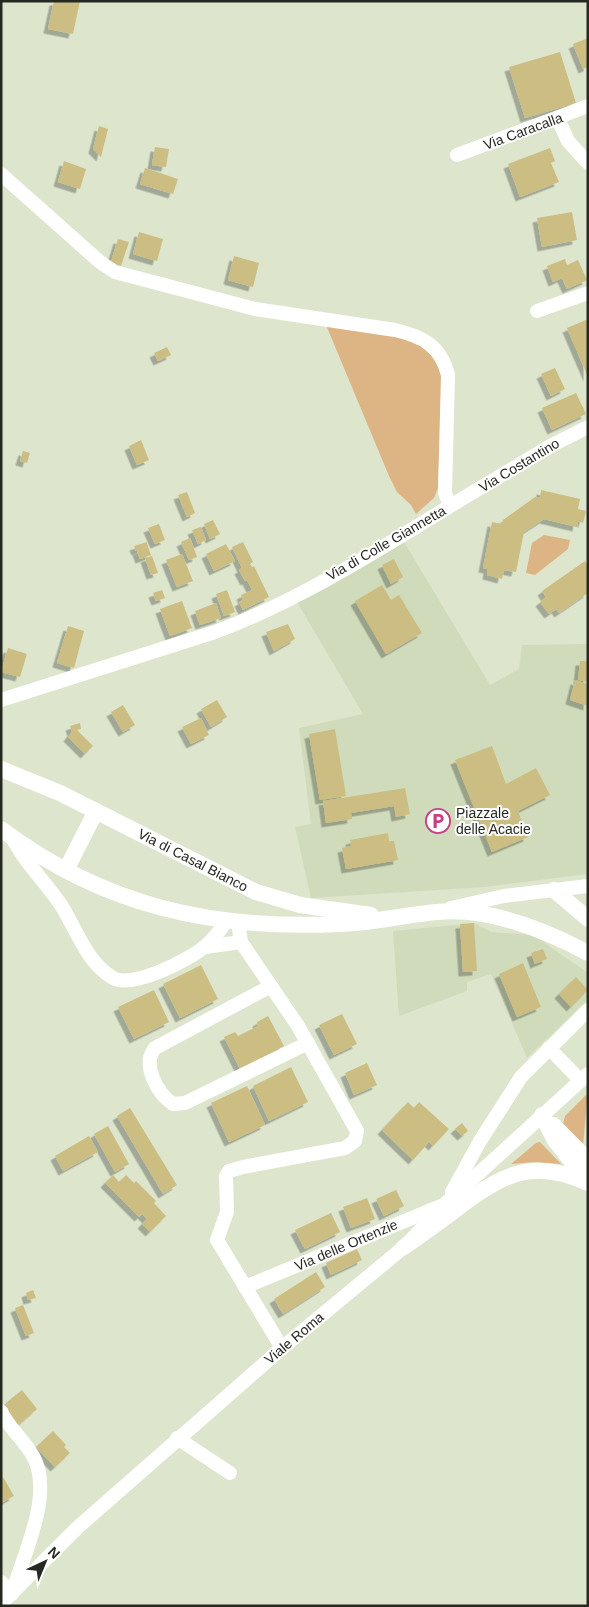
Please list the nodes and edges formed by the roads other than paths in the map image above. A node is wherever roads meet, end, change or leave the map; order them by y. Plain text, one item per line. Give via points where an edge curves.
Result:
1 (588, 106) edge
2 (558, 120) junction
3 (457, 155) dead end
4 (588, 163) edge
5 (1, 174) edge
6 (588, 293) edge
7 (537, 311) dead end
8 (588, 426) edge
9 (450, 506) junction
10 (1, 700) edge
11 (1, 769) edge
12 (96, 811) junction
13 (7, 833) edge
14 (66, 870) junction
15 (588, 886) edge
16 (554, 890) junction
17 (437, 912) junction
18 (396, 918) junction
19 (588, 919) edge
20 (232, 922) junction
21 (241, 942) junction
22 (205, 947) junction
23 (588, 953) edge
24 (271, 986) junction
25 (588, 1010) edge
26 (308, 1043) junction
27 (549, 1048) junction
28 (584, 1077) edge
29 (542, 1115) junction
30 (588, 1160) edge
31 (588, 1182) edge
32 (446, 1204) junction
33 (404, 1248) junction
34 (245, 1287) junction
35 (282, 1348) junction
36 (1, 1411) edge
37 (178, 1438) junction
38 (230, 1473) dead end
39 (1, 1582) edge
40 (12, 1594) junction
41 (1, 1604) edge

1 - 2 street, Via Caracalla
2 - 3 street, Via Caracalla
2 - 4 street via 568,141
5 - 9 street, Via di Colle Giannetta via 100,262 116,272 226,303 396,330 431,343 441,356 448,375 444,493
6 - 7 street
8 - 9 street, Via Costantino
9 - 10 street, Via di Colle Giannetta via 362,559 246,620
11 - 12 main road, Via di Casal Bianco
12 - 14 main road
12 - 18 main road, Via di Casal Bianco via 256,892 300,905
13 - 14 main road, Via di Casal Bianco
13 - 22 street via 46,883 86,950 113,978 130,981 156,972
14 - 20 main road, Via di Casal Bianco via 123,897
15 - 16 street
16 - 17 street via 504,896
16 - 19 main road
17 - 18 main road, Via di Casal Bianco
17 - 23 main road, Via di Casal Bianco via 467,912 515,922 543,931
18 - 20 main road, Via di Casal Bianco via 324,925
20 - 21 street
20 - 22 street
21 - 22 street
21 - 24 street
24 - 26 street
24 - 26 street via 155,1048 149,1065 162,1094 173,1104 185,1103
25 - 27 street
26 - 34 street via 355,1127 357,1139 345,1148 227,1172 227,1212 217,1240
27 - 28 street
27 - 32 street via 521,1077 480,1141
28 - 29 street, Viale Roma
29 - 30 main road
29 - 31 main road via 554,1139
29 - 32 street, Viale Roma
31 - 33 main road via 551,1171 533,1170 510,1175
32 - 33 street, Viale Roma
32 - 34 street, Via delle Ortenzie
33 - 35 street, Viale Roma
34 - 35 street
35 - 37 street, Viale Roma
36 - 40 street via 32,1454 42,1485
37 - 38 street
37 - 40 street, Viale Roma via 76,1528
39 - 40 street
40 - 41 street, Viale Roma

